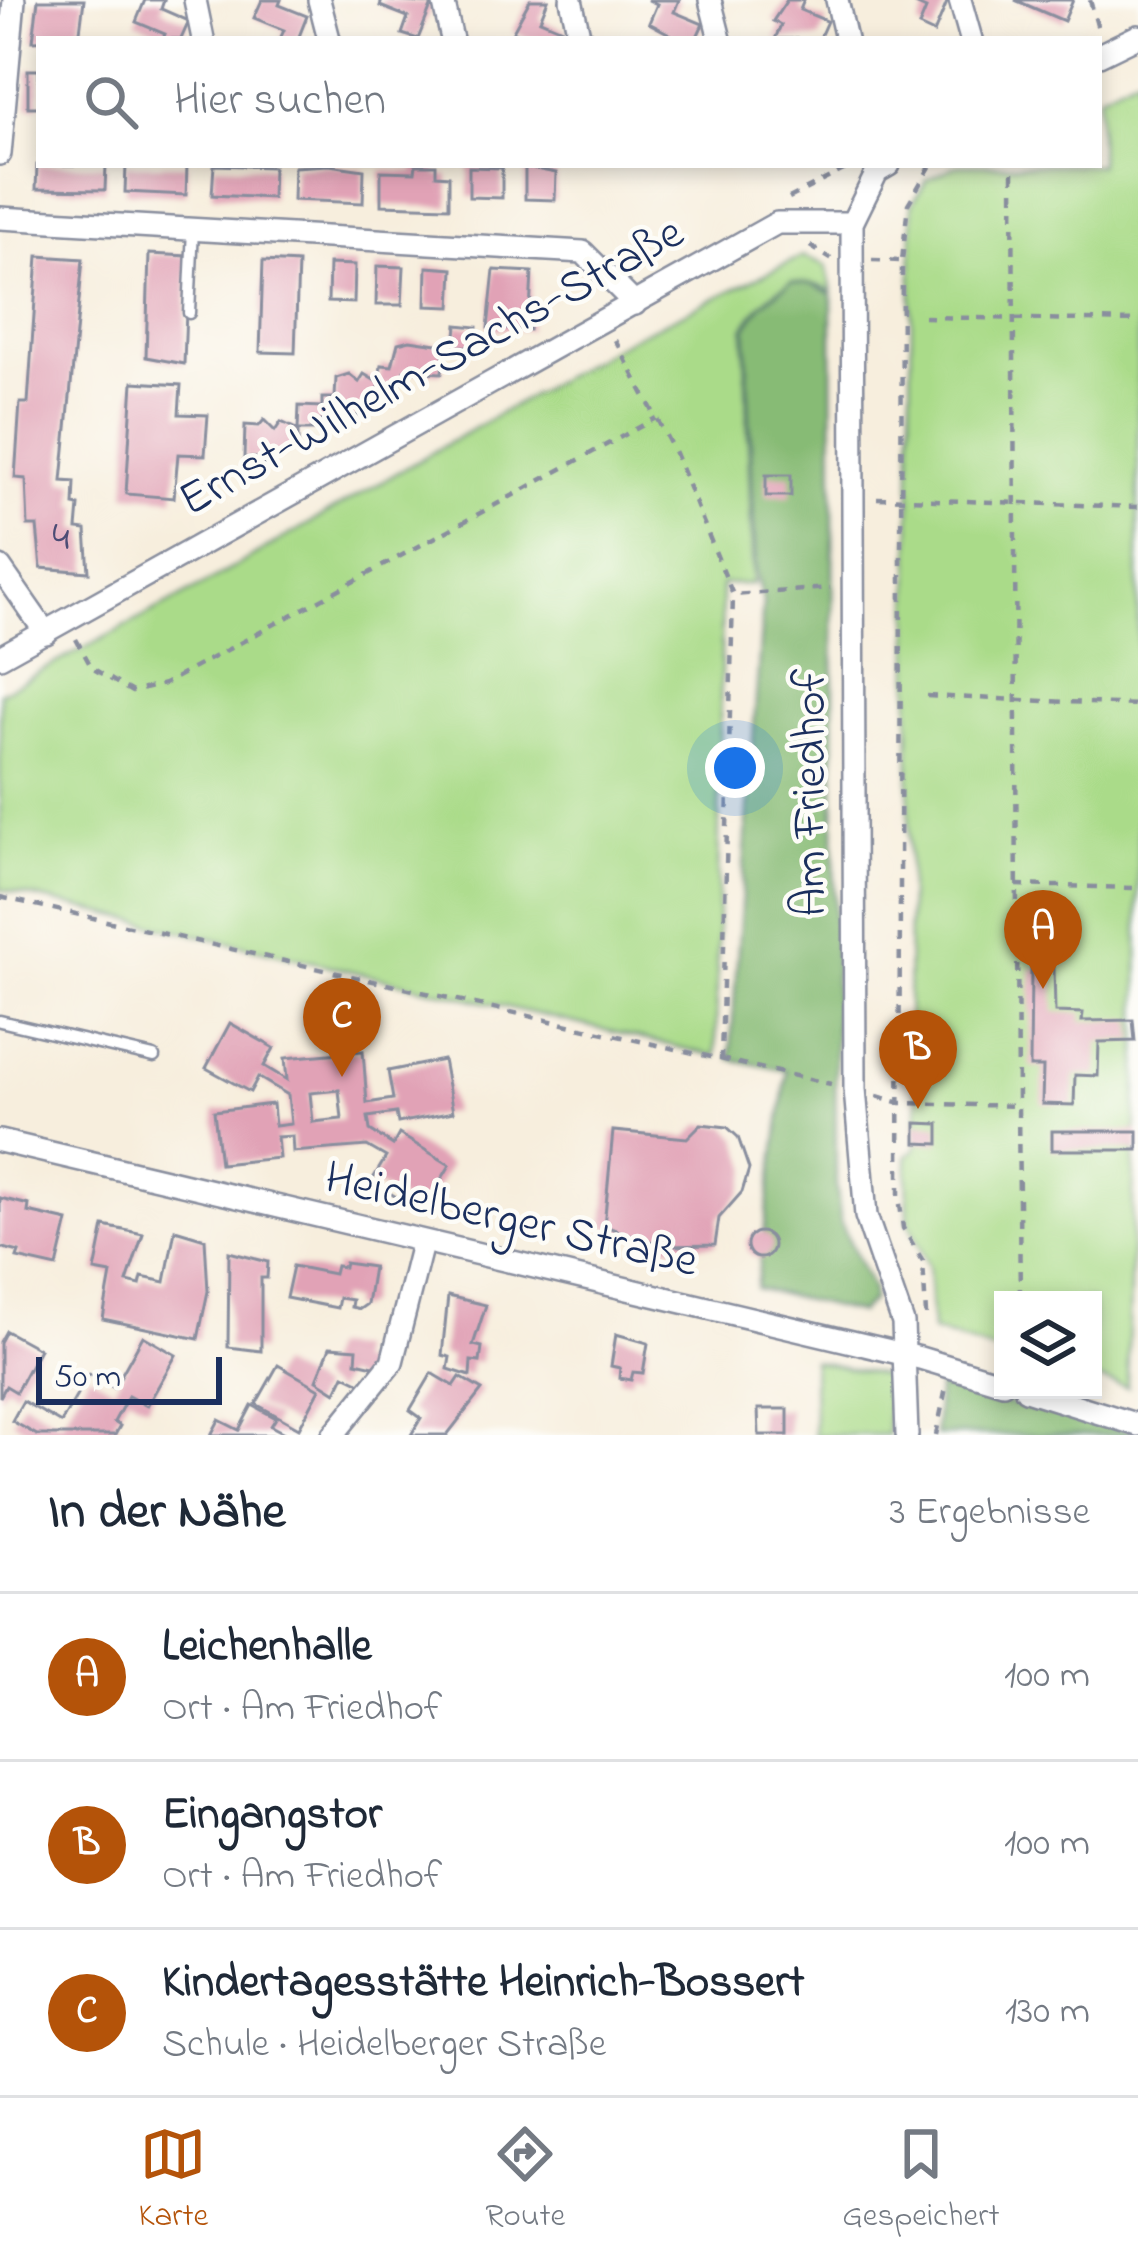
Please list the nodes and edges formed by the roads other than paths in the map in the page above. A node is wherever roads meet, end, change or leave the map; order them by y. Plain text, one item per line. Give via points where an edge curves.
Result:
1 (14, 0) edge
2 (195, 0) edge
3 (319, 0) edge
4 (443, 0) edge
5 (571, 0) edge
6 (710, 0) edge
7 (837, 0) edge
8 (960, 0) edge
9 (202, 36) edge
10 (328, 36) edge
11 (451, 36) edge
12 (579, 36) edge
13 (719, 36) edge
14 (845, 36) edge
15 (970, 36) edge
16 (1138, 36) edge
17 (1102, 54) edge
18 (0, 154) edge
19 (880, 168) edge
20 (0, 218) edge
21 (852, 223) junction
22 (193, 229) junction
23 (635, 304) junction
24 (189, 313) dead end
25 (0, 567) edge
26 (46, 633) junction
27 (0, 658) edge
28 (0, 1021) edge
29 (154, 1057) dead end
30 (0, 1142) edge
31 (422, 1244) junction
32 (908, 1356) junction
33 (994, 1380) edge
34 (1055, 1399) edge
35 (1138, 1425) edge
36 (333, 1435) edge
37 (907, 1435) edge

1 - 18 street
2 - 9 street
3 - 10 street
4 - 11 street
5 - 12 street
6 - 13 street
7 - 14 street
8 - 15 street
16 - 17 street
19 - 21 street
20 - 22 street
21 - 23 street, Ernst-Wilhelm-Sachs-Straße via 777,223
21 - 32 street, Am Friedhof via 855,1089 866,1216
22 - 23 street via 583,252
22 - 24 lane
23 - 26 street, Ernst-Wilhelm-Sachs-Straße
25 - 26 street
26 - 27 street, Ernst-Wilhelm-Sachs-Straße
28 - 29 lane
30 - 31 street, Heidelberger Straße
31 - 32 street, Heidelberger Straße
31 - 36 street via 392,1363
32 - 33 street, Heidelberger Straße
32 - 37 street, Am Friedhof
34 - 35 street

